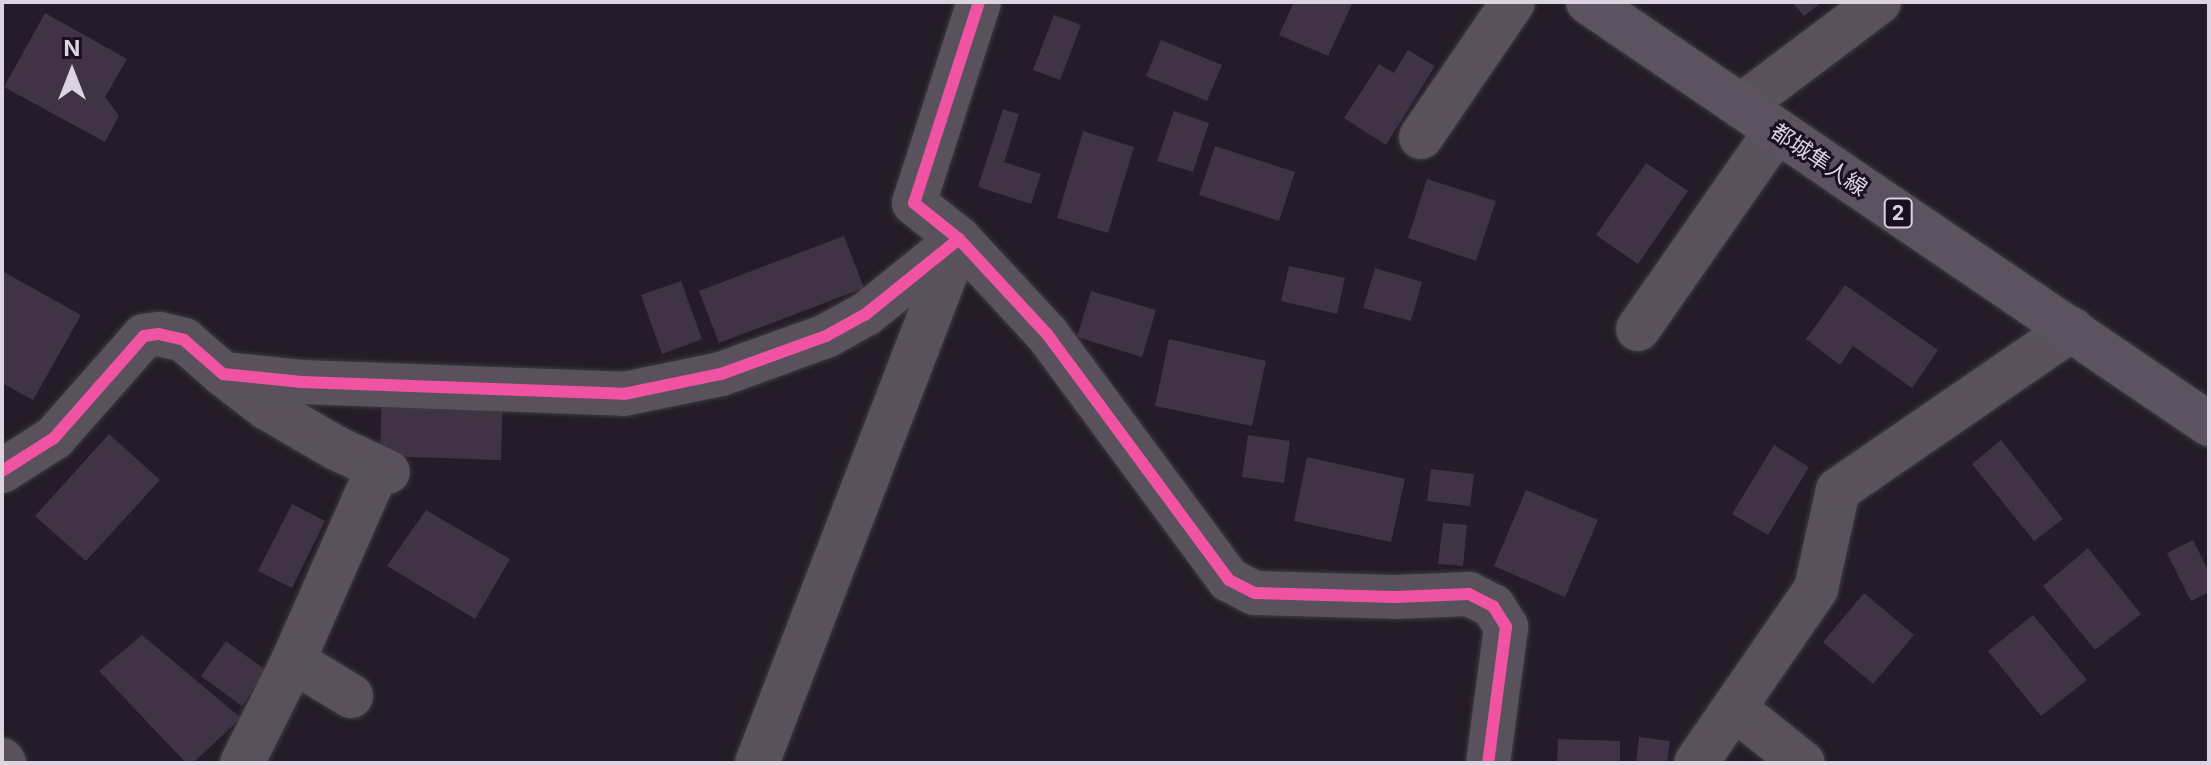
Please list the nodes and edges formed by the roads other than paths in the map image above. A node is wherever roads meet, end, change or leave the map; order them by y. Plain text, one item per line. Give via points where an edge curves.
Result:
1 (979, 2) edge
2 (1513, 2) edge
3 (1588, 2) edge
4 (1879, 2) edge
5 (1741, 106) junction
6 (1776, 131) junction
7 (1421, 137) dead end
8 (959, 239) junction
9 (1638, 329) dead end
10 (2072, 329) junction
11 (223, 374) junction
12 (2209, 424) edge
13 (2, 471) edge
14 (293, 661) junction
15 (351, 696) dead end
16 (1734, 708) junction
17 (242, 763) edge
18 (757, 763) edge
19 (1488, 763) edge
20 (1696, 763) edge
21 (1803, 763) edge

1 - 8 street via 914,203
2 - 7 street
3 - 5 main road, 都城隼人線 / 2
4 - 5 street
5 - 6 main road, 都城隼人線 / 2
6 - 9 street
6 - 10 main road, 都城隼人線 / 2
8 - 11 street via 866,314 826,336 721,374 655,390 590,394
8 - 18 street
8 - 19 street via 1047,334 1229,580 1255,593 1469,594 1493,606 1506,627
10 - 12 main road, 都城隼人線 / 2
10 - 16 street via 1838,490 1816,589
11 - 13 street via 184,340 144,336 54,438
11 - 14 street via 267,408 383,470
14 - 15 street
14 - 17 street
16 - 20 street
16 - 21 street

